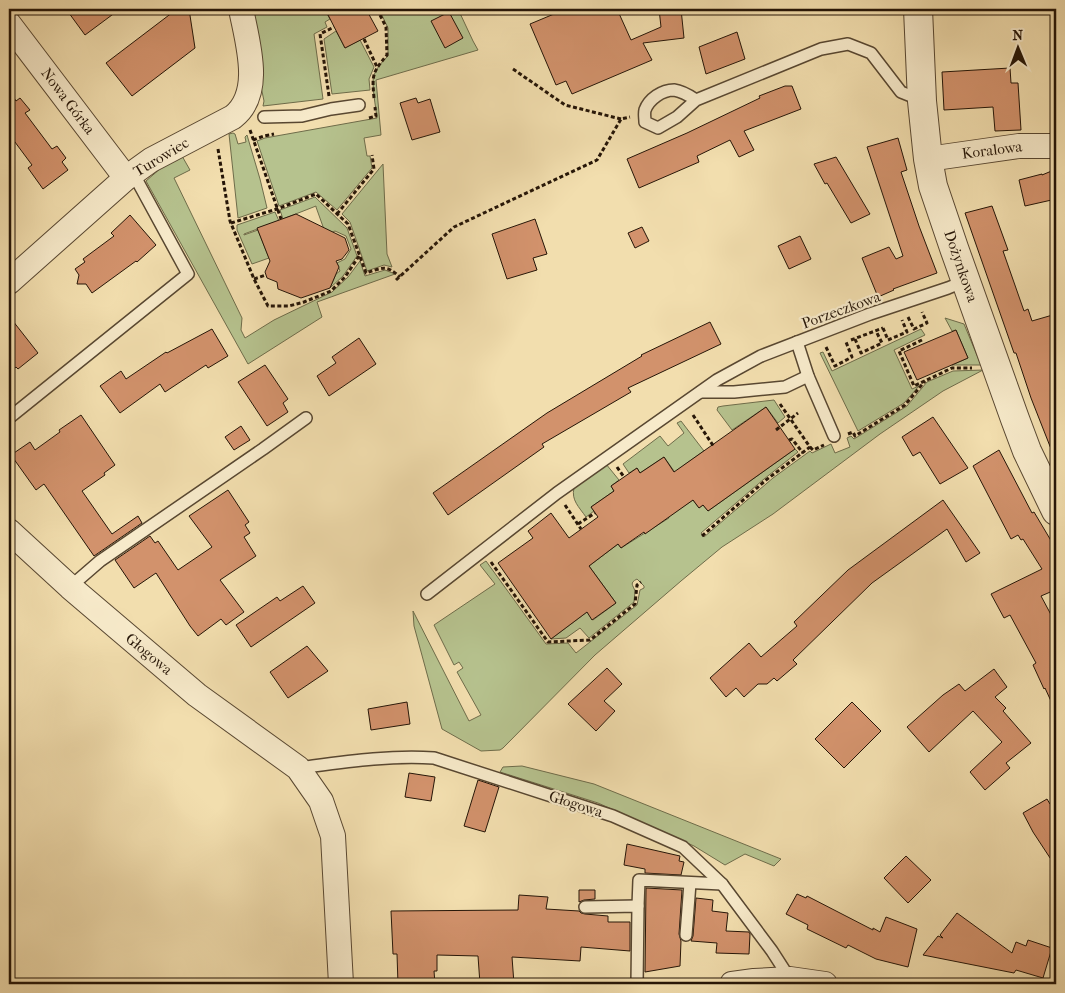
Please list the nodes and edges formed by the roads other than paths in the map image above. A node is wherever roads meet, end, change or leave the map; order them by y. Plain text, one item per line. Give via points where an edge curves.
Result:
1 (241, 9) edge
2 (918, 9) edge
3 (9, 24) edge
4 (696, 100) junction
5 (922, 101) junction
6 (359, 105) dead end
7 (264, 117) dead end
8 (1056, 146) edge
9 (928, 159) junction
10 (130, 175) junction
11 (965, 281) junction
12 (9, 282) edge
13 (797, 342) junction
14 (808, 376) junction
15 (701, 392) junction
16 (9, 418) edge
17 (306, 418) dead end
18 (834, 436) dead end
19 (1056, 511) edge
20 (9, 531) edge
21 (70, 587) junction
22 (427, 594) dead end
23 (298, 768) junction
24 (690, 883) junction
25 (722, 884) junction
26 (638, 906) junction
27 (585, 907) dead end
28 (686, 935) dead end
29 (790, 979) junction
30 (341, 984) edge
31 (637, 984) edge
32 (732, 984) edge
33 (825, 984) edge

1 - 10 street, Turowiec via 251,80 240,112 151,160
2 - 5 street, Dożynkowa
3 - 10 street, Nowa Górka
4 - 4 lane via 677,118 658,128 645,122 648,102 660,94 674,90
4 - 5 lane via 821,49 848,44 871,53 901,92
5 - 9 street, Dożynkowa
6 - 7 lane via 302,116
8 - 9 street, Koralowa via 1019,146
9 - 11 street, Dożynkowa via 933,186
10 - 12 street, Turowiec
10 - 16 lane via 188,274
11 - 13 lane, Porzeczkowa
11 - 19 street, Dożynkowa via 1027,451
13 - 14 lane
13 - 15 lane, Porzeczkowa via 761,356
14 - 15 lane via 785,387
14 - 18 lane
15 - 22 lane, Porzeczkowa via 557,493
17 - 21 lane via 100,561
20 - 21 street, Głogowa
21 - 23 street, Głogowa via 198,695
23 - 25 lane, Głogowa via 387,757 434,758 613,816 683,847
23 - 30 street, Głogowa via 321,801 333,836
24 - 25 lane
24 - 26 lane via 639,880
24 - 28 lane
25 - 29 lane, Głogowa
26 - 27 lane
26 - 31 lane
29 - 32 street
29 - 33 street

